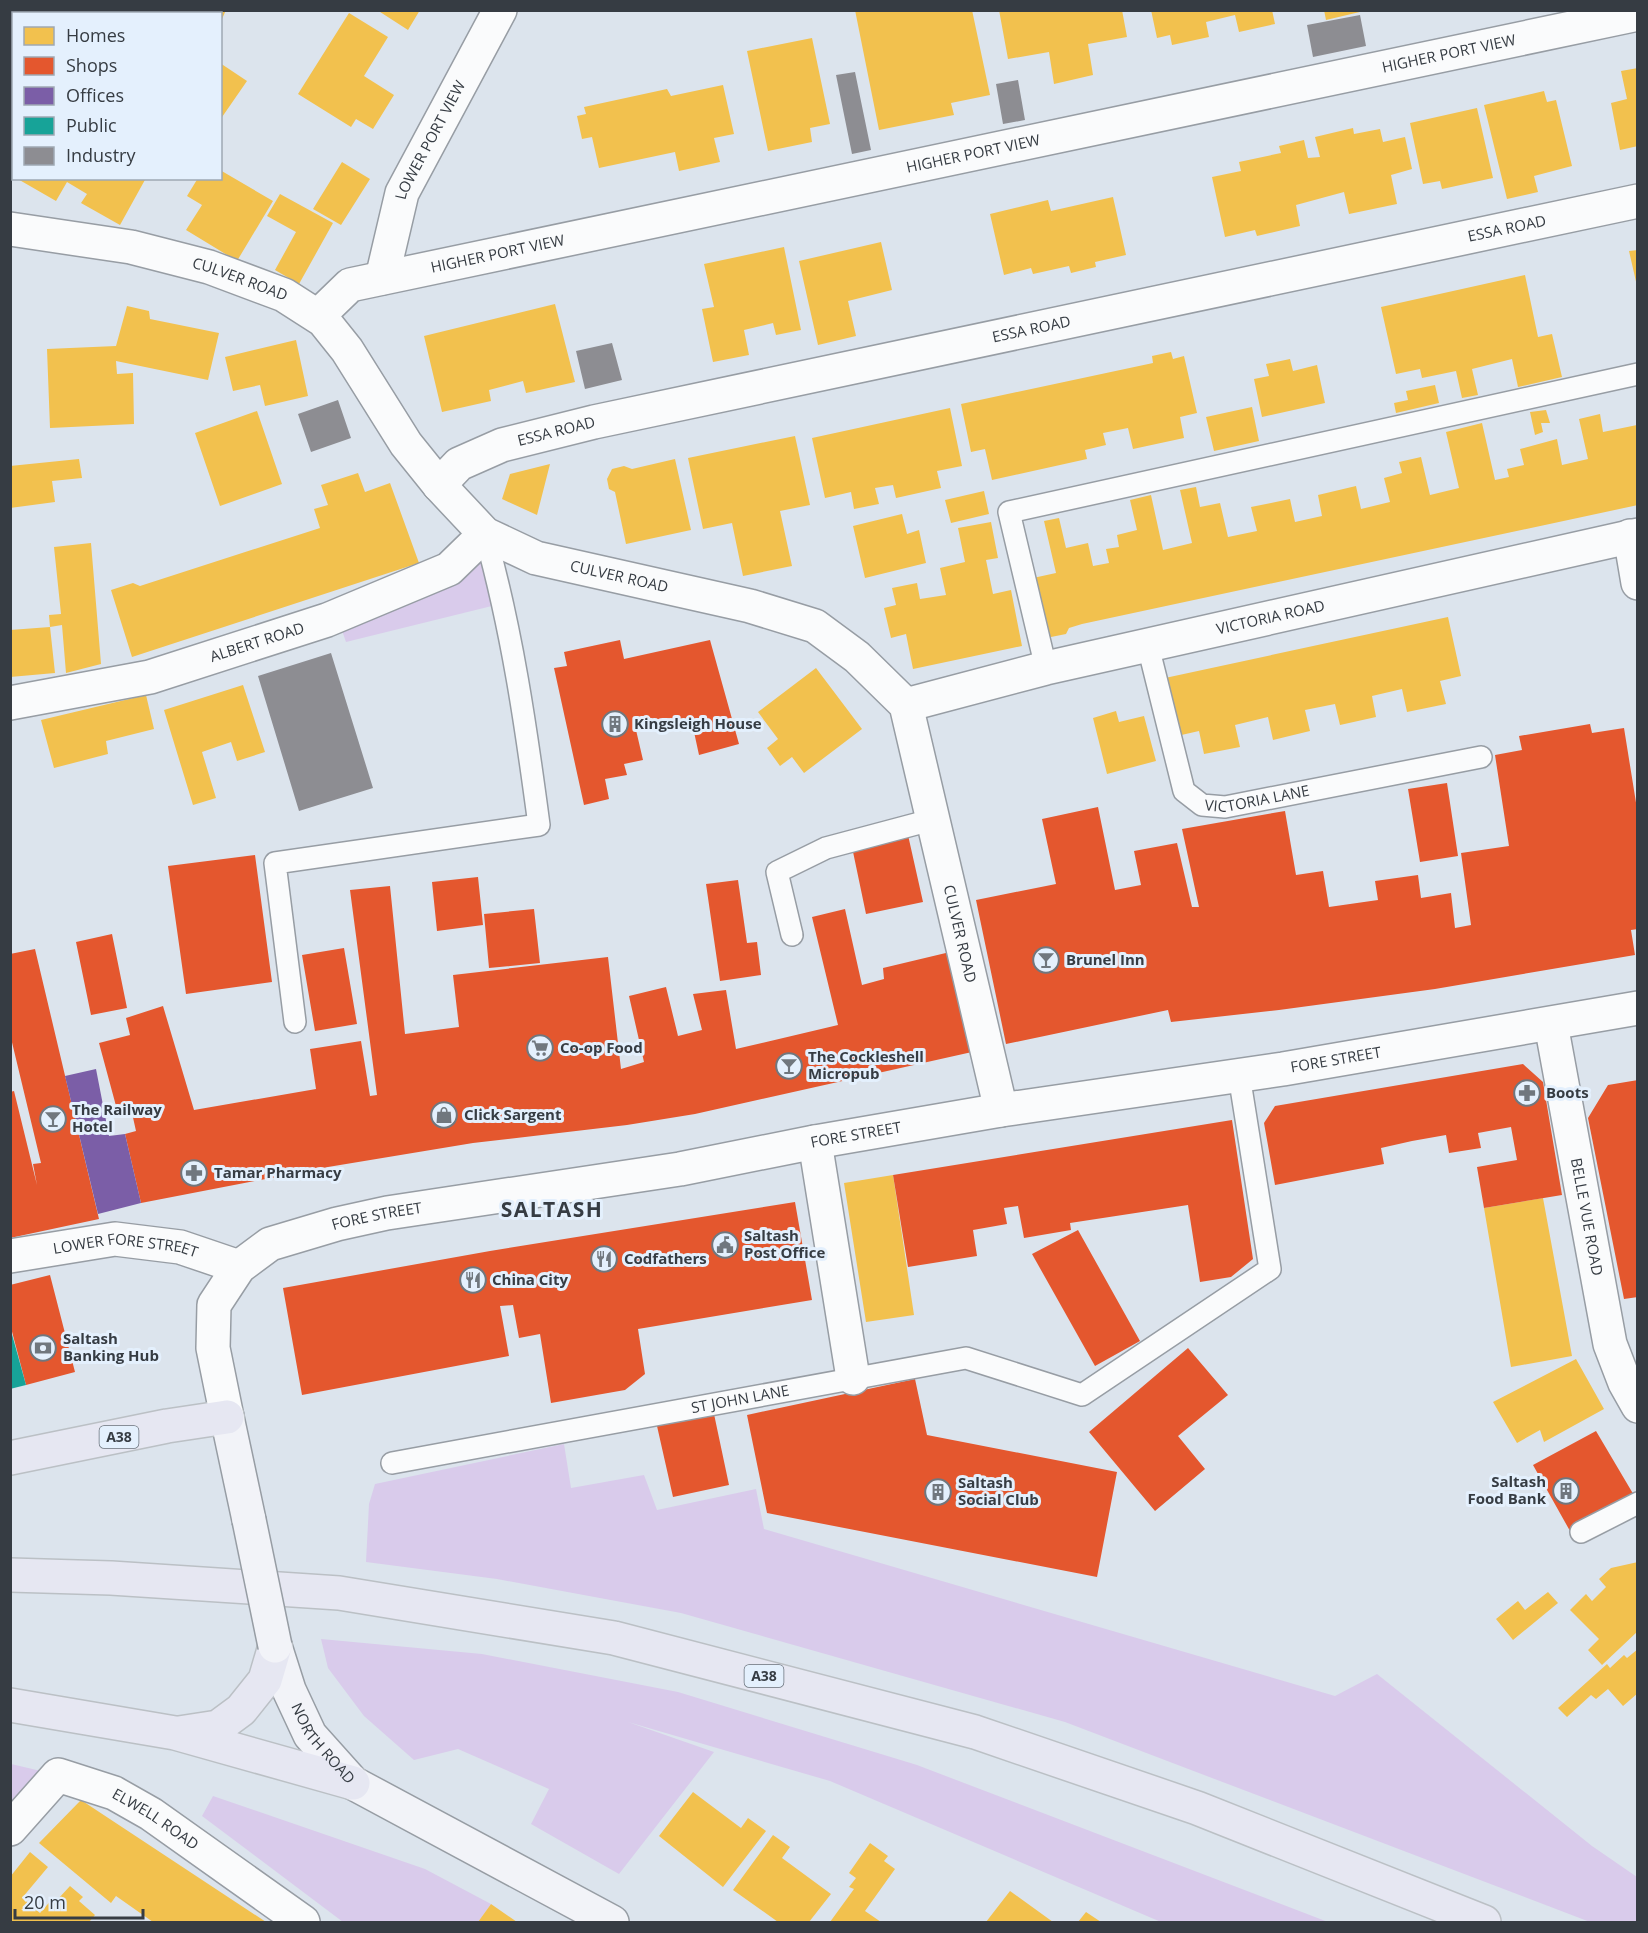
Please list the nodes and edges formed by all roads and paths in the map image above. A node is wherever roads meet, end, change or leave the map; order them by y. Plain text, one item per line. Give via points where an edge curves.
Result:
1 (500, 10) edge
2 (1638, 14) edge
3 (1638, 201) edge
4 (10, 229) edge
5 (381, 278) junction
6 (319, 315) junction
7 (1638, 374) edge
8 (439, 485) junction
9 (485, 534) junction
10 (1634, 536) edge
11 (1638, 583) edge
12 (1148, 646) junction
13 (1047, 668) junction
14 (10, 703) edge
15 (906, 705) junction
16 (1481, 757) dead end
17 (931, 820) junction
18 (792, 935) dead end
19 (1638, 1008) edge
20 (295, 1022) dead end
21 (1551, 1024) junction
22 (1239, 1075) junction
23 (1001, 1110) junction
24 (815, 1142) junction
25 (10, 1256) edge
26 (239, 1267) junction
27 (853, 1378) junction
28 (1638, 1406) edge
29 (227, 1417) junction
30 (10, 1458) edge
31 (392, 1463) dead end
32 (1638, 1503) edge
33 (1581, 1532) dead end
34 (10, 1575) edge
35 (275, 1646) junction
36 (10, 1705) edge
37 (174, 1733) junction
38 (353, 1783) junction
39 (10, 1829) edge
40 (303, 1923) edge
41 (612, 1923) edge
42 (1484, 1923) edge

1 - 5 street, LOWER PORT VIEW via 402,193
2 - 5 street, HIGHER PORT VIEW
3 - 8 street, ESSA ROAD via 583,425 502,445 459,464
4 - 6 street, CULVER ROAD via 116,243 209,267 284,295
5 - 6 street, HIGHER PORT VIEW via 350,285
6 - 8 street, CULVER ROAD via 347,350 406,444
7 - 13 lane via 1010,512
8 - 9 street, CULVER ROAD
9 - 14 street, ALBERT ROAD via 449,569 327,620 150,677
9 - 15 street, CULVER ROAD via 536,558 750,606 815,626 857,657
9 - 20 lane via 515,659 539,825 275,863
10 - 11 street
10 - 12 street, VICTORIA ROAD
12 - 13 street, VICTORIA ROAD
12 - 16 lane, VICTORIA LANE via 1184,791 1202,805 1225,807
13 - 15 street, VICTORIA ROAD
15 - 17 street, CULVER ROAD
17 - 18 lane via 826,848 777,872
17 - 23 street, CULVER ROAD
19 - 21 street, FORE STREET
21 - 22 street, FORE STREET
21 - 28 street, BELLE VUE ROAD via 1610,1344
22 - 23 street, FORE STREET
22 - 27 lane, ST JOHN LANE via 1270,1269 1082,1395 966,1358
23 - 24 street, FORE STREET
24 - 26 street, FORE STREET via 680,1169 387,1213 270,1244
24 - 27 street
25 - 26 street, LOWER FORE STREET via 115,1239 180,1247
26 - 29 street, FORE STREET via 214,1305 213,1348
27 - 31 lane, ST JOHN LANE
29 - 30 highway, A38
29 - 35 main road, NORTH ROAD, bridge
32 - 33 lane
34 - 42 highway, A38 via 339,1593 614,1638 975,1732 1197,1808
35 - 37 highway via 265,1680 241,1710 218,1727
35 - 38 main road, NORTH ROAD via 310,1736
36 - 37 highway
37 - 38 highway
38 - 41 main road, NORTH ROAD
39 - 40 street, ELWELL ROAD via 58,1775 114,1792 185,1837

